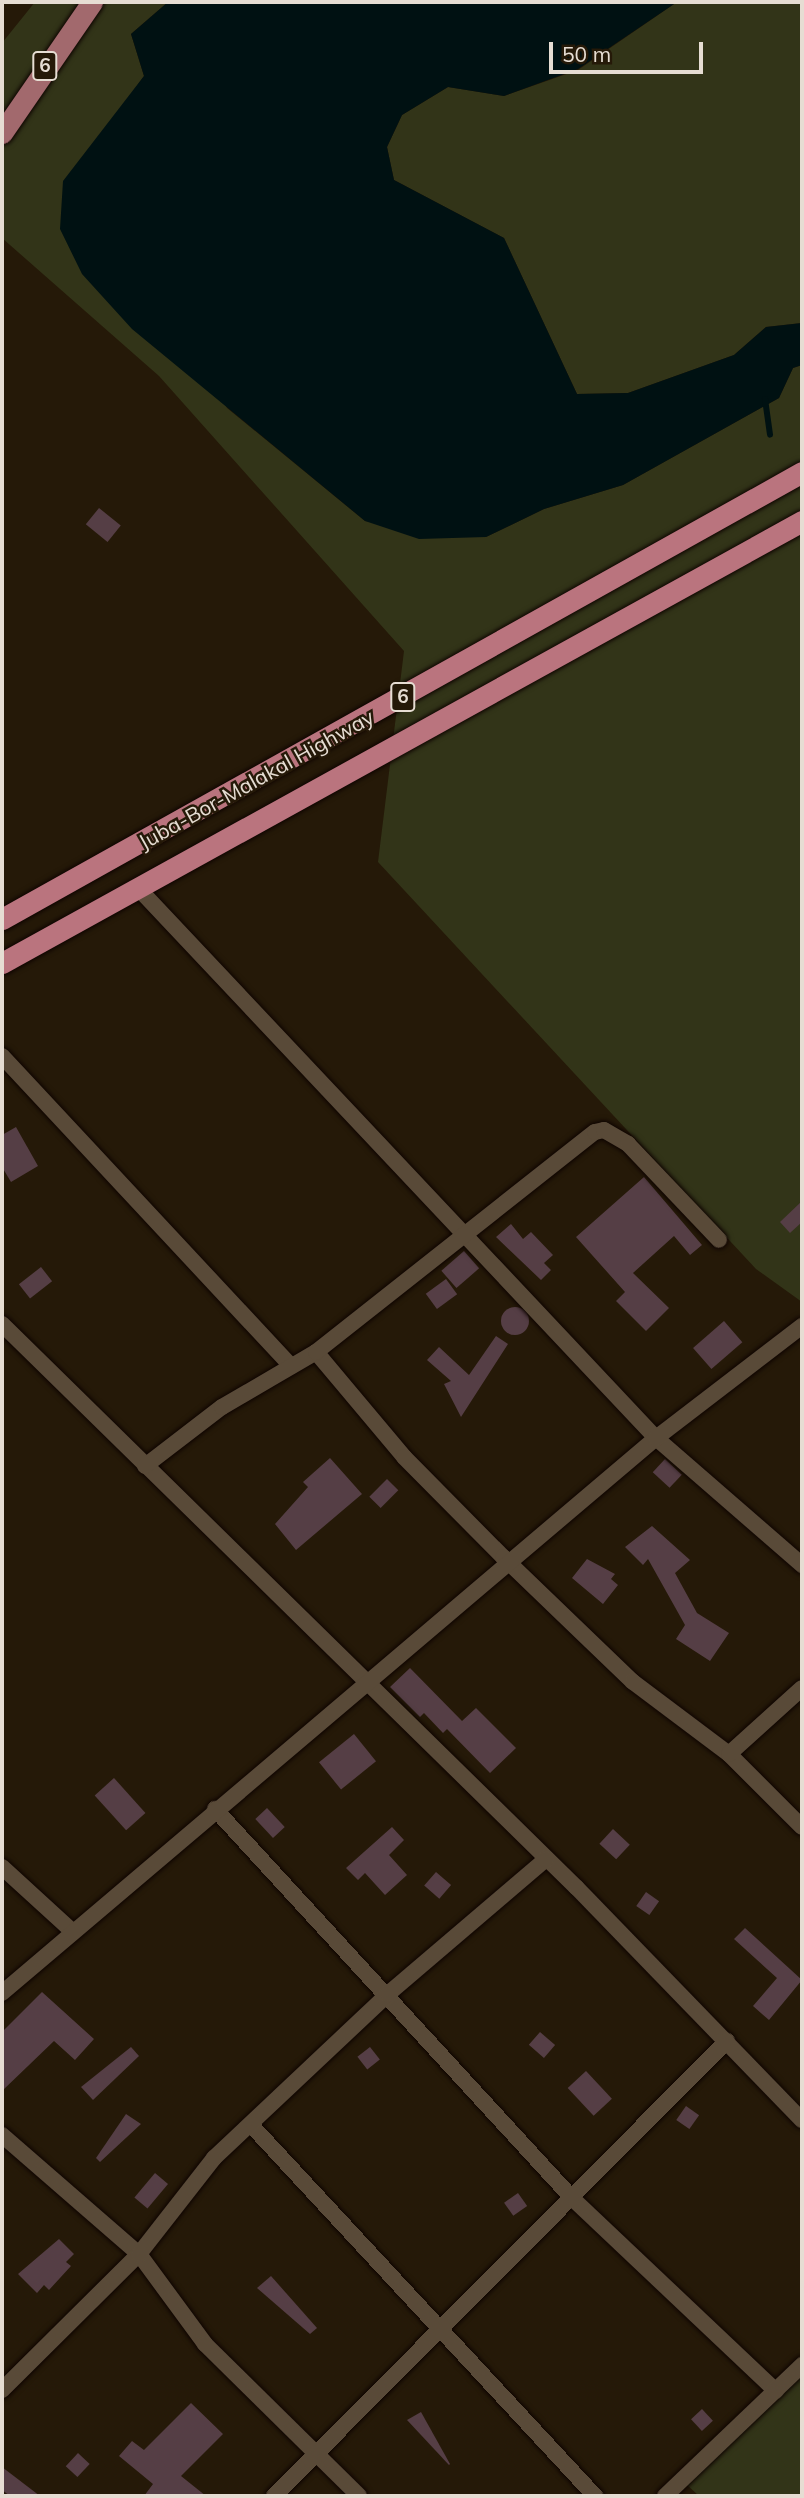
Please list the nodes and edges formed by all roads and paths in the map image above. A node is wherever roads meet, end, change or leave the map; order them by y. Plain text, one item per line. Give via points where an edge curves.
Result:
1 (92, 2) edge
2 (2, 133) edge
3 (802, 472) edge
4 (802, 521) edge
5 (138, 888) junction
6 (2, 919) edge
7 (2, 963) edge
8 (2, 1056) edge
9 (468, 1235) junction
10 (719, 1240) dead end
11 (2, 1324) edge
12 (802, 1326) edge
13 (316, 1352) junction
14 (291, 1366) junction
15 (656, 1438) junction
16 (145, 1466) junction
17 (510, 1564) junction
18 (802, 1565) edge
19 (363, 1682) junction
20 (802, 1688) edge
21 (729, 1754) junction
22 (215, 1809) junction
23 (802, 1827) edge
24 (546, 1859) junction
25 (2, 1867) edge
26 (72, 1931) junction
27 (2, 1993) edge
28 (388, 1994) junction
29 (727, 2041) junction
30 (802, 2120) edge
31 (252, 2126) junction
32 (2, 2135) edge
33 (573, 2199) junction
34 (139, 2255) junction
35 (439, 2327) junction
36 (802, 2365) edge
37 (2, 2390) edge
38 (776, 2391) junction
39 (317, 2454) junction
40 (274, 2496) edge
41 (359, 2496) edge
42 (595, 2496) edge
43 (665, 2496) edge

1 - 2 main road, 6
3 - 6 highway, Juba-Bor-Malakal Highway / 6
4 - 5 highway, Juba-Bor-Malakal Highway / 6
5 - 7 highway, Juba-Bor-Malakal Highway / 6
5 - 9 street via 339,1107
8 - 14 street
9 - 10 street via 604,1130 628,1144
9 - 13 street
9 - 15 street
11 - 16 street
12 - 15 street
13 - 14 street
13 - 17 street via 404,1457
14 - 16 street
15 - 17 street
15 - 18 street
16 - 19 street
17 - 19 street
17 - 21 street via 633,1682
19 - 22 street
19 - 24 street
20 - 21 street
21 - 23 street
22 - 26 street
22 - 28 street
24 - 28 street
24 - 29 street
25 - 26 street
26 - 27 street
28 - 31 street
28 - 33 street
29 - 30 street
29 - 33 street
31 - 34 street via 214,2158
31 - 35 street
32 - 34 street
33 - 35 street
33 - 38 street
34 - 37 street
34 - 39 street via 205,2344
35 - 39 street
35 - 42 street
36 - 38 street
38 - 43 street
39 - 40 street
39 - 41 street

